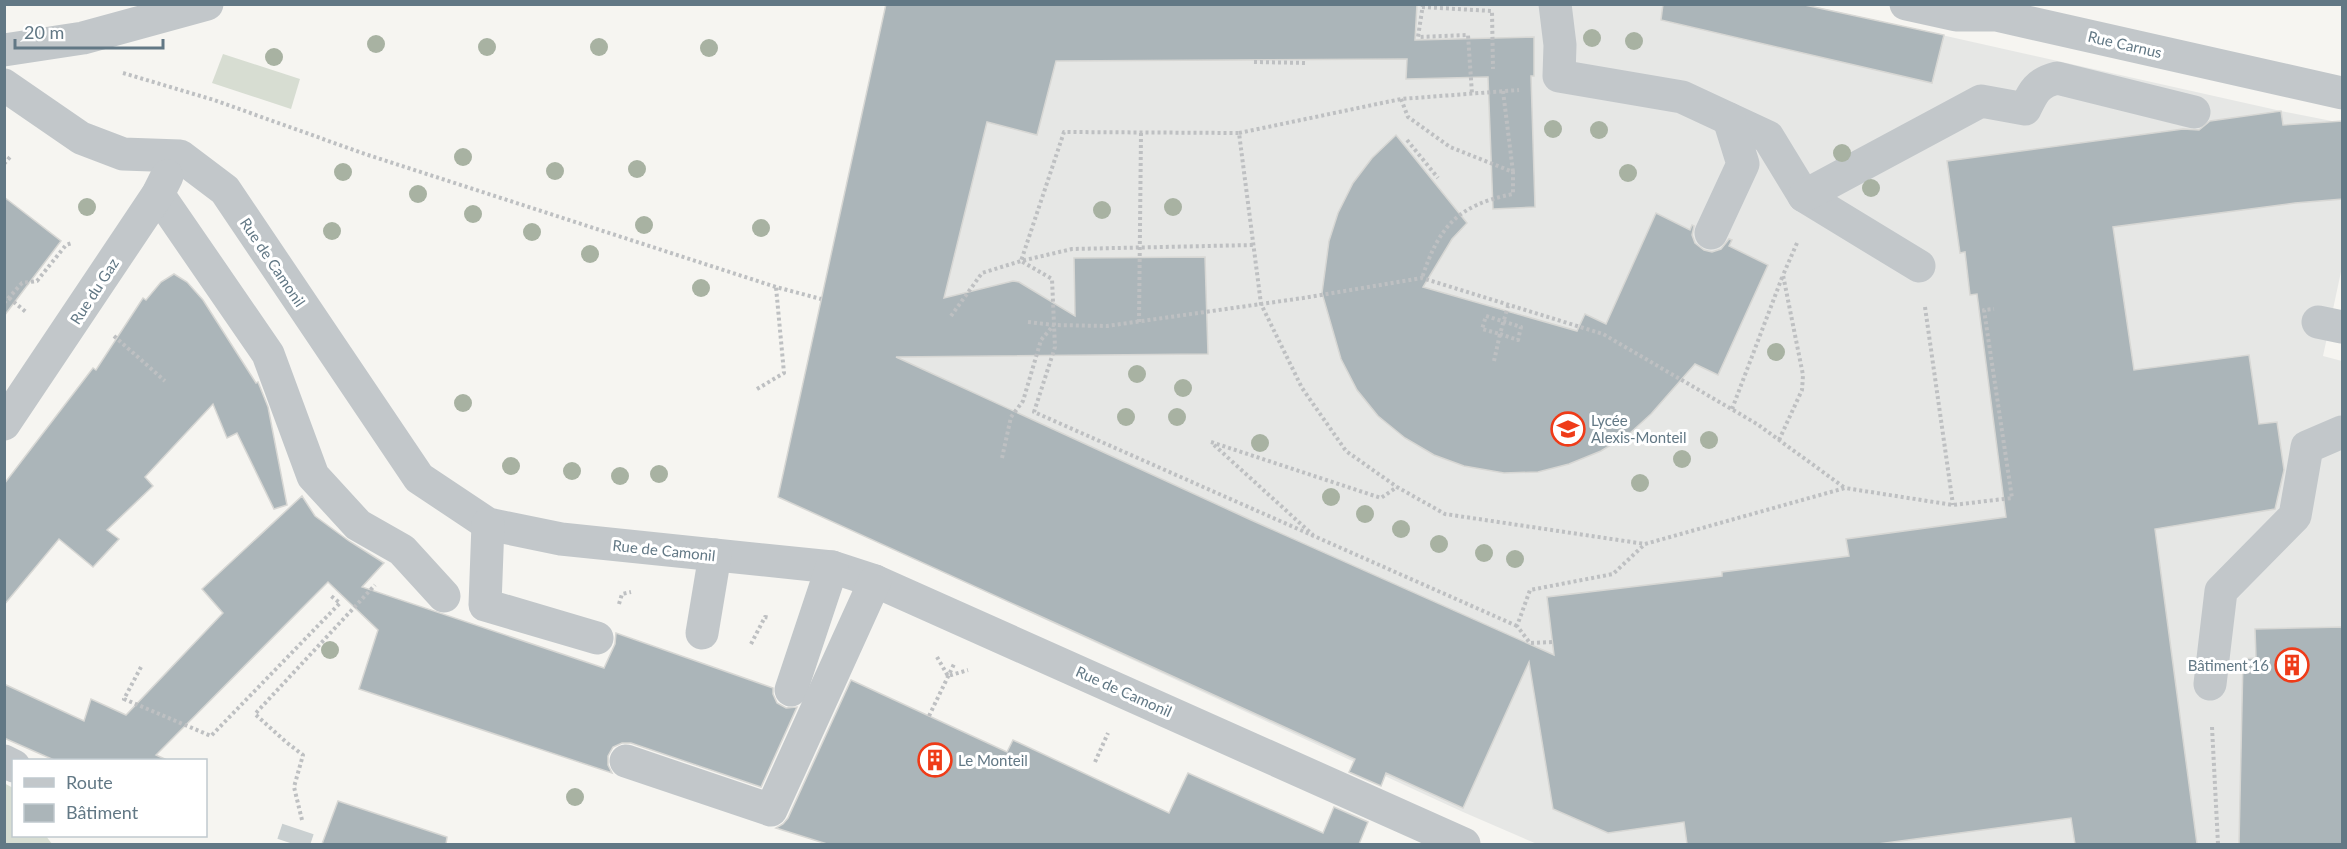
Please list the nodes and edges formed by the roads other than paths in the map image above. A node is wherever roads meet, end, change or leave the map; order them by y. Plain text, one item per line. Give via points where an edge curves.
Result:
1 (207, 4) edge
2 (1555, 4) edge
3 (1906, 4) edge
4 (4, 50) edge
5 (4, 85) edge
6 (2343, 93) edge
7 (2194, 112) dead end
8 (1729, 119) junction
9 (180, 156) junction
10 (158, 194) junction
11 (1804, 196) junction
12 (1711, 232) dead end
13 (1919, 266) road end
14 (4, 424) edge
15 (2343, 432) edge
16 (488, 524) junction
17 (715, 555) junction
18 (832, 567) junction
19 (875, 581) junction
20 (444, 596) dead end
21 (702, 633) dead end
22 (597, 638) dead end
23 (2210, 684) road end
24 (791, 690) dead end
25 (626, 761) dead end
26 (1464, 844) edge

1 - 4 street via 82,38
2 - 8 street via 1559,76 1682,97
3 - 6 street, Rue Carnus via 1956,15 1996,15
5 - 9 street via 81,138 123,154
7 - 11 street via 2057,78 2035,88 2025,109 1981,101
8 - 11 street via 1768,137
8 - 12 street via 1743,164
9 - 10 street, Rue du Gaz
9 - 16 street, Rue de Camonil via 225,190 419,478
10 - 14 street, Rue du Gaz
10 - 20 street via 268,354 314,476 358,525 402,550
11 - 13 street
15 - 23 street via 2307,447 2295,516 2221,591
16 - 17 street, Rue de Camonil via 561,539
16 - 22 street via 485,605
17 - 18 street, Rue de Camonil
17 - 21 street
18 - 19 street, Rue de Camonil
18 - 24 street
19 - 25 street via 771,810
19 - 26 street, Rue de Camonil

